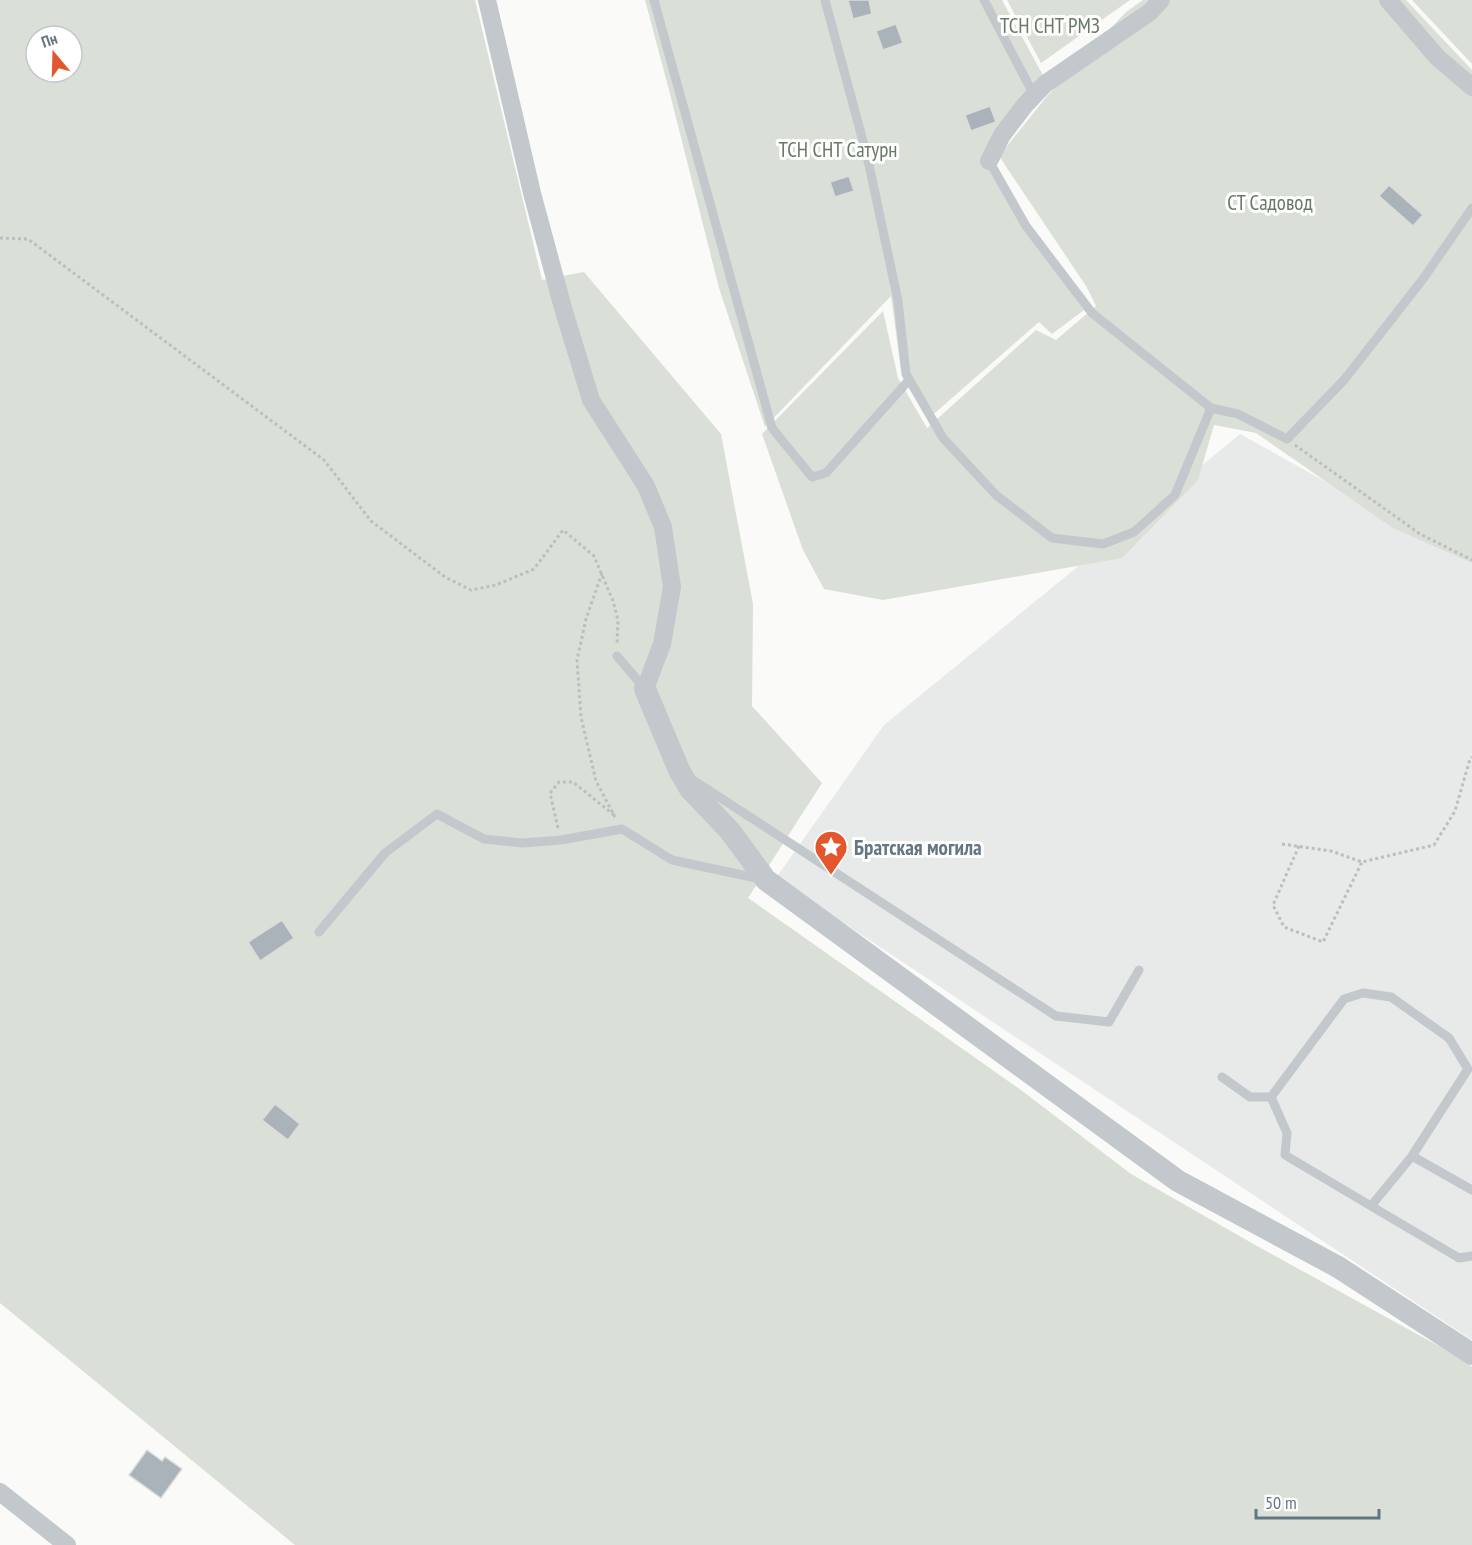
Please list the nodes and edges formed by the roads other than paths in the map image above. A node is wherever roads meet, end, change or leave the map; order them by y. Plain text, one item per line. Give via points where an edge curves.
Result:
1 (487, 0) edge
2 (654, 0) edge
3 (825, 0) edge
4 (984, 0) edge
5 (1161, 0) edge
6 (1388, 0) edge
7 (1472, 87) edge
8 (1034, 96) junction
9 (989, 161) joint
10 (1472, 208) edge
11 (909, 380) junction
12 (1211, 408) junction
13 (617, 656) road end
14 (645, 689) junction
15 (679, 770) junction
16 (766, 880) junction
17 (320, 932) dead end
18 (1139, 970) dead end
19 (1222, 1077) dead end
20 (1271, 1097) junction
21 (1412, 1156) junction
22 (1472, 1190) edge
23 (1371, 1206) junction
24 (1472, 1256) edge
25 (1472, 1354) edge
26 (0, 1492) edge
27 (68, 1545) edge

1 - 14 street via 535,204 591,400 646,486 663,527 672,587 662,644
2 - 11 lane via 772,428 812,477 826,473
3 - 11 lane via 870,171 898,301
4 - 8 lane
5 - 8 street
6 - 7 street via 1437,57
8 - 9 street via 1002,135
9 - 12 lane via 1026,226 1092,313
10 - 12 lane via 1423,279 1344,380 1287,439 1238,414
11 - 12 lane via 944,438 996,495 1052,538 1103,544 1134,532 1175,495
13 - 14 lane
14 - 15 street
15 - 16 street via 690,789 730,831
15 - 18 lane via 1056,1016 1109,1022
16 - 17 lane via 672,860 622,829 522,843 484,838 437,814 385,853
16 - 25 street via 1178,1181 1338,1267
19 - 20 lane via 1250,1097
20 - 21 lane via 1344,999 1363,993 1390,997 1449,1038 1468,1069
20 - 23 lane via 1287,1133 1285,1155
21 - 22 lane
21 - 23 lane
23 - 24 lane via 1459,1258
26 - 27 street

